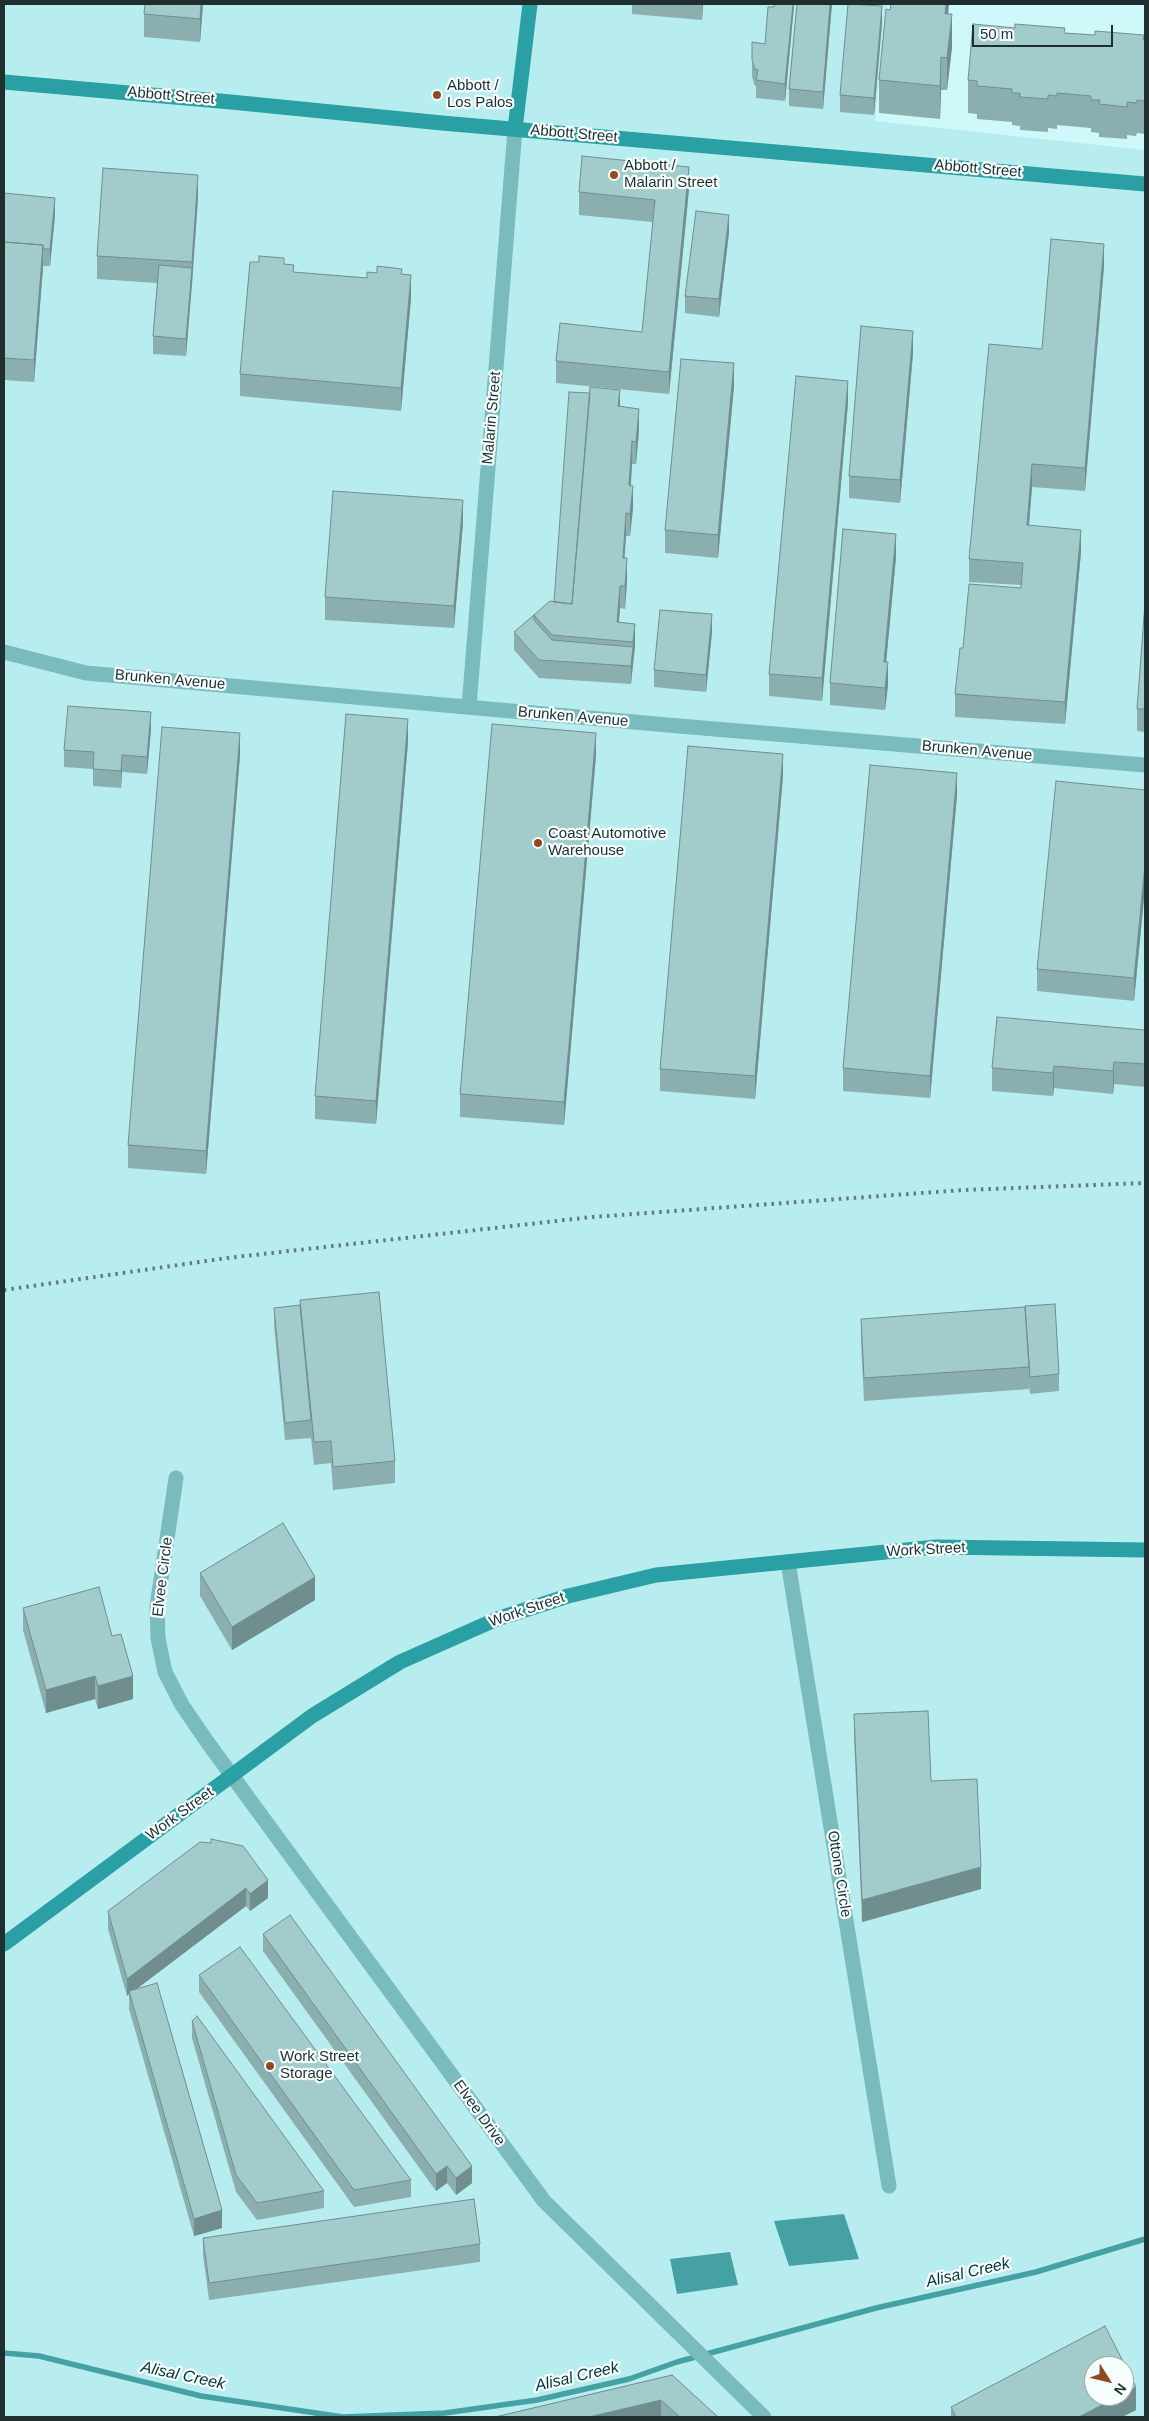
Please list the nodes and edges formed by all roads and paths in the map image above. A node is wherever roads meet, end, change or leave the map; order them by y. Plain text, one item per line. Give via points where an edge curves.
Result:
1 (530, 4) edge
2 (4, 82) edge
3 (515, 129) junction
4 (1145, 184) edge
5 (4, 652) edge
6 (469, 707) junction
7 (1145, 765) edge
8 (176, 1478) dead end
9 (1145, 1550) edge
10 (788, 1562) junction
11 (232, 1776) junction
12 (4, 1944) edge
13 (889, 2186) dead end
14 (764, 2417) edge

1 - 3 street
2 - 3 street, Abbott Street
3 - 4 street, Abbott Street
3 - 6 street, Malarin Street
5 - 6 street, Brunken Avenue via 86,673
6 - 7 street, Brunken Avenue
8 - 11 street, Elvee Circle via 157,1606 158,1638 165,1672 182,1705
9 - 10 street, Work Street via 936,1547
10 - 11 street, Work Street via 656,1575 568,1596 497,1619 400,1662 312,1716
10 - 13 street, Ottone Circle
11 - 12 street, Work Street
11 - 14 street, Elvee Drive via 544,2201

